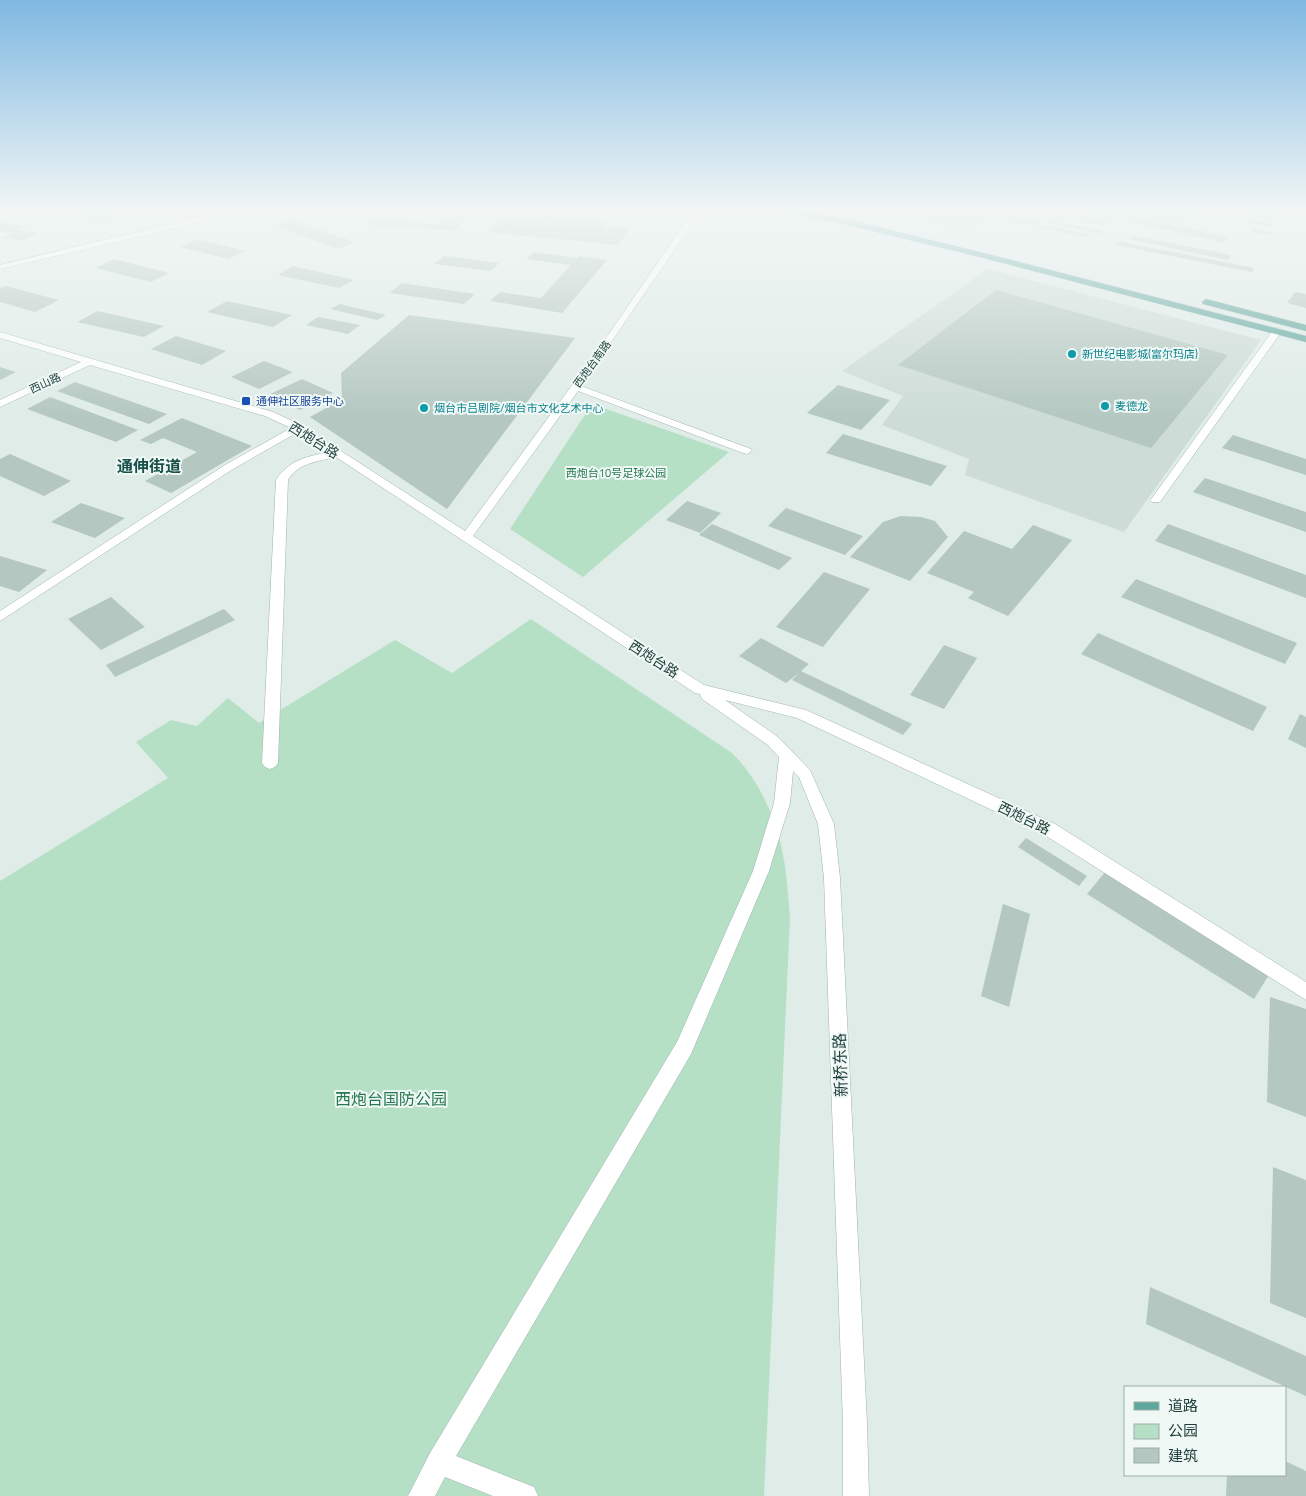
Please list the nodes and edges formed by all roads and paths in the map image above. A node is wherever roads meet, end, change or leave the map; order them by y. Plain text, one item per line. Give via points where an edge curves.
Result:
1 (649, 281) edge
2 (1081, 281) edge
3 (1201, 301) dead end
4 (1306, 328) edge
5 (1277, 331) junction
6 (0, 335) edge
7 (1306, 339) edge
8 (90, 361) junction
9 (576, 387) junction
10 (0, 404) edge
11 (298, 428) junction
12 (747, 451) dead end
13 (336, 454) junction
14 (1156, 500) dead end
15 (466, 538) junction
16 (0, 617) edge
17 (700, 689) junction
18 (786, 754) junction
19 (270, 763) dead end
20 (1306, 992) edge
21 (439, 1462) junction
22 (421, 1496) edge
23 (525, 1496) edge
24 (856, 1496) edge

1 - 9 street, 西炮台南路
2 - 5 main road
3 - 4 main road
5 - 7 main road
5 - 14 street
6 - 8 street, 西炮台路
8 - 10 street, 西山路
8 - 11 street, 西炮台路 via 269,414
9 - 12 street
9 - 15 street, 西炮台南路
11 - 13 street, 西炮台路
11 - 16 street via 229,467
13 - 15 street, 西炮台路
13 - 19 street via 296,464 287,470 282,480
15 - 17 street, 西炮台路
17 - 18 street, 新桥东路 via 773,741
17 - 20 street, 西炮台路 via 801,714 1049,829
18 - 21 street via 782,803 760,871 684,1048
18 - 24 street, 新桥东路 via 805,774 826,824 832,878
21 - 22 street
21 - 23 street

